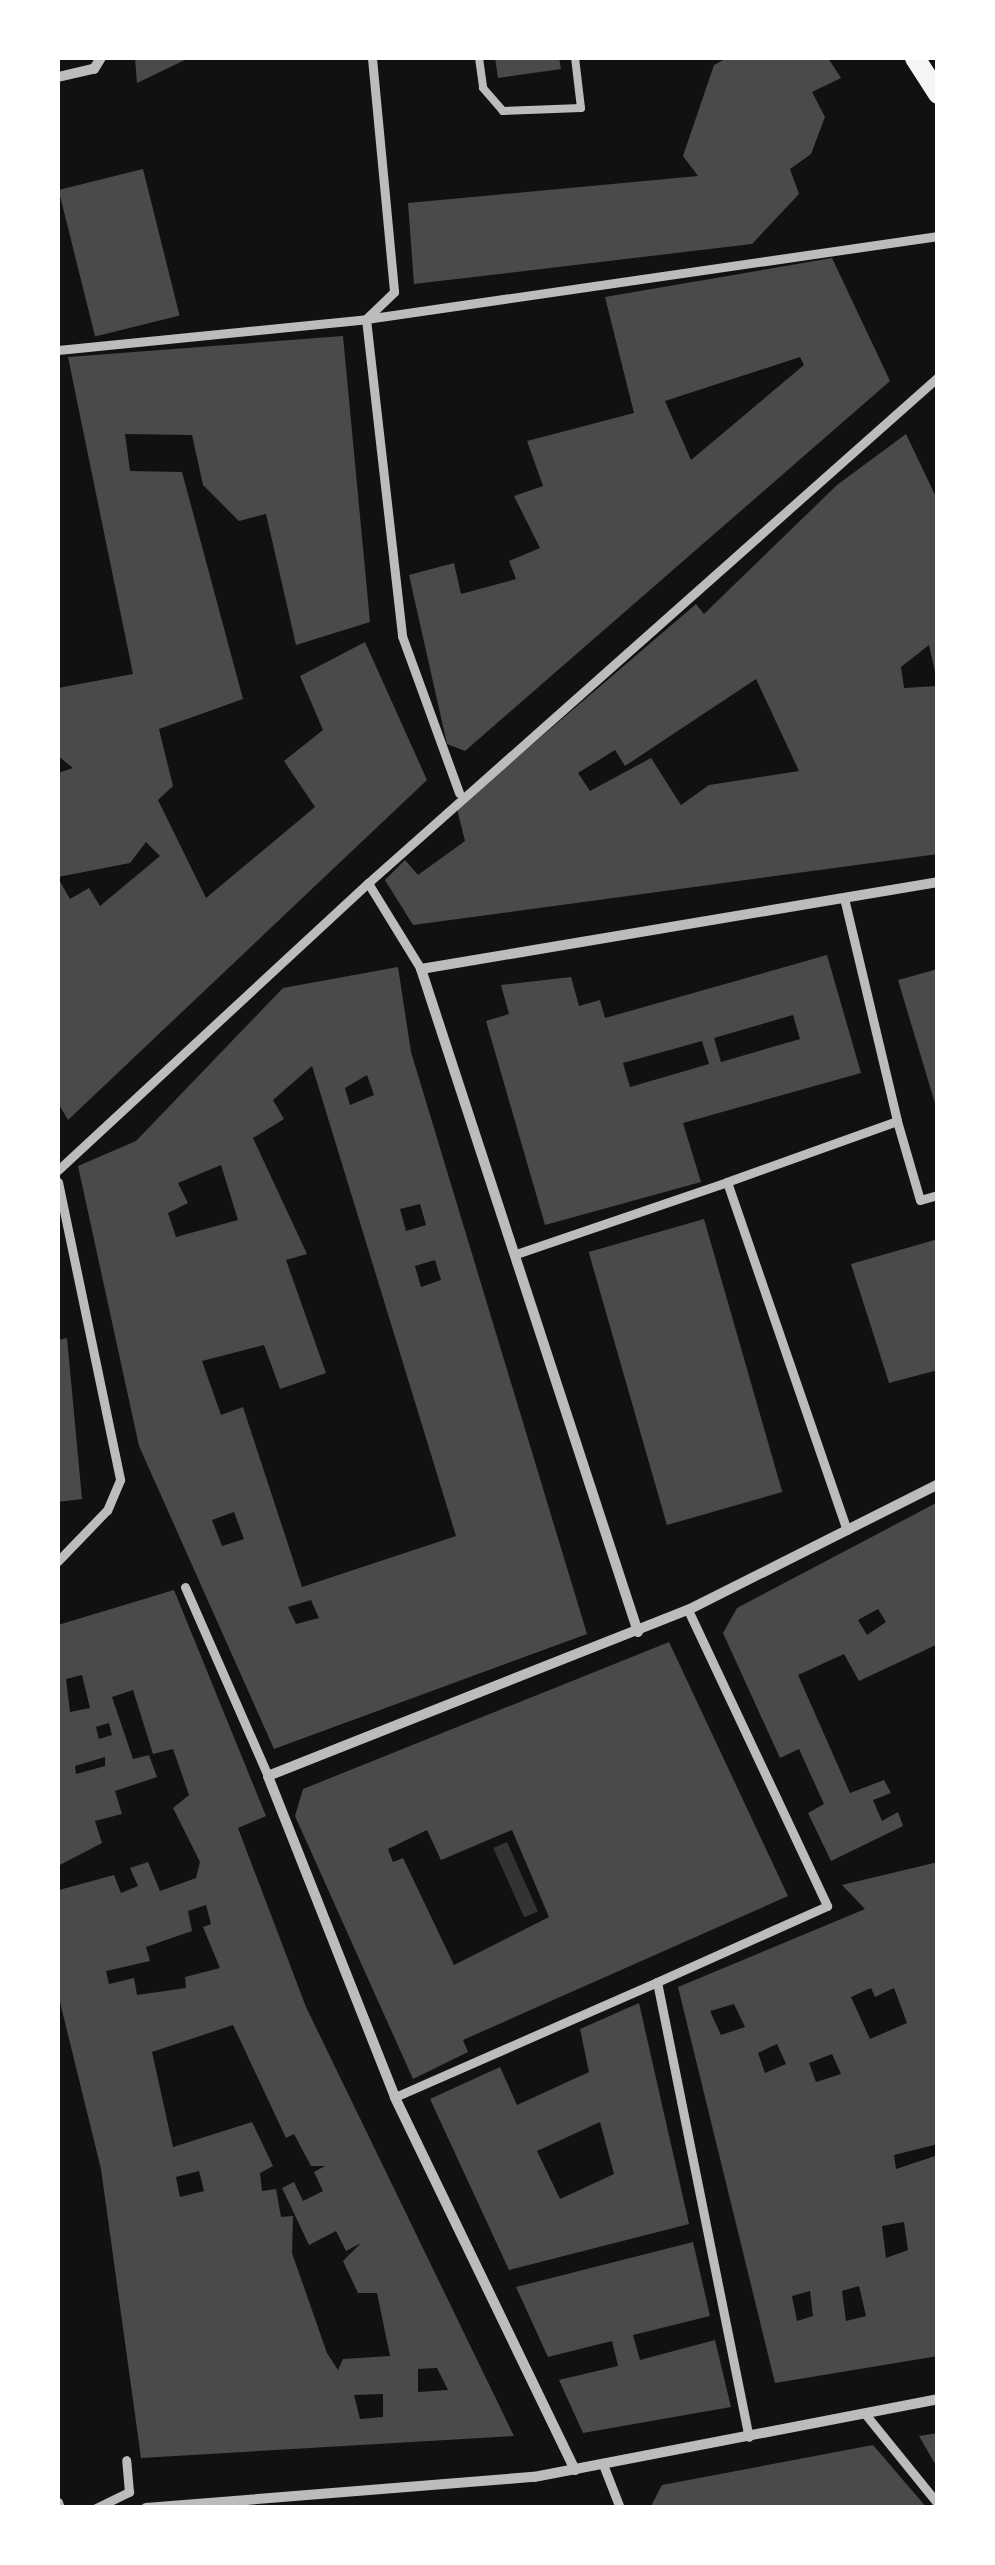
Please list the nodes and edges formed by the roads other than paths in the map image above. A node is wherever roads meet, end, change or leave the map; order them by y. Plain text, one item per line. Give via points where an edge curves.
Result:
1 (100, 58) edge
2 (372, 58) edge
3 (479, 58) edge
4 (575, 58) edge
5 (915, 58) edge
6 (58, 77) edge
7 (938, 94) edge
8 (938, 236) edge
9 (366, 319) junction
10 (58, 350) edge
11 (938, 377) edge
12 (458, 793) junction
13 (938, 882) edge
14 (368, 883) junction
15 (844, 898) junction
16 (422, 970) junction
17 (897, 1121) junction
18 (58, 1170) edge
19 (58, 1182) edge
20 (727, 1182) junction
21 (938, 1195) edge
22 (518, 1252) junction
23 (938, 1484) edge
24 (847, 1530) junction
25 (58, 1561) edge
26 (185, 1586) dead end
27 (688, 1610) junction
28 (638, 1632) junction
29 (268, 1776) junction
30 (657, 1982) junction
31 (395, 2097) junction
32 (938, 2399) edge
33 (866, 2415) junction
34 (749, 2438) junction
35 (126, 2460) dead end
36 (604, 2466) junction
37 (575, 2470) junction
38 (938, 2504) edge
39 (96, 2508) edge
40 (146, 2508) edge
41 (620, 2508) edge

1 - 6 street via 94,70
2 - 9 street via 394,292
3 - 4 lane via 483,88 503,111 581,108
5 - 7 main road
8 - 9 street
9 - 10 street
9 - 12 street via 402,636
11 - 12 street
12 - 14 street
13 - 15 street
14 - 16 street
14 - 18 street
15 - 16 street
15 - 17 street
16 - 22 street
17 - 20 street
17 - 21 street via 920,1200
19 - 25 street via 104,1378 117,1494
20 - 22 street
20 - 24 street
22 - 28 street
23 - 24 street
24 - 27 street
26 - 29 street
27 - 28 street
27 - 30 street via 826,1906
28 - 29 street
29 - 31 street
30 - 31 street
30 - 34 street
31 - 37 street
32 - 33 street
33 - 34 street
33 - 38 street
34 - 36 street
35 - 39 street via 129,2492
36 - 37 street
36 - 41 street
37 - 40 street

